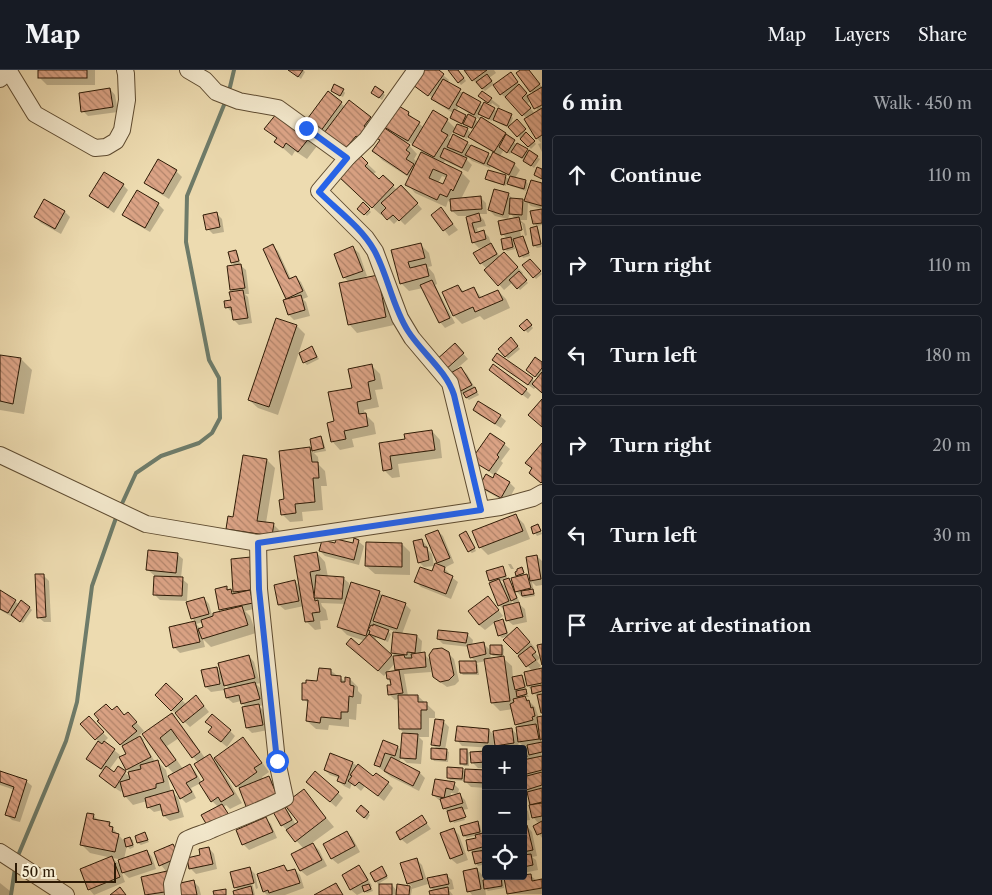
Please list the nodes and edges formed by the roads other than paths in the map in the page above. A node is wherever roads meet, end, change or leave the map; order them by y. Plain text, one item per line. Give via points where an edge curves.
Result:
1 (125, 70) edge
2 (188, 70) edge
3 (416, 70) edge
4 (0, 79) edge
5 (347, 158) junction
6 (0, 454) edge
7 (542, 493) edge
8 (481, 510) junction
9 (258, 543) junction
10 (4, 855) edge
11 (66, 895) edge
12 (173, 895) edge

1 - 4 street via 127,100 122,130 116,141 106,147 95,148 35,114 10,73
2 - 5 street via 205,80 216,92 239,101 278,108
3 - 5 street via 367,139
5 - 8 street via 319,192 375,251 400,318 412,338 450,383
6 - 9 street via 146,524
7 - 8 street
8 - 9 street
9 - 12 street via 259,589 277,761 285,798 186,840 172,884
10 - 11 street

